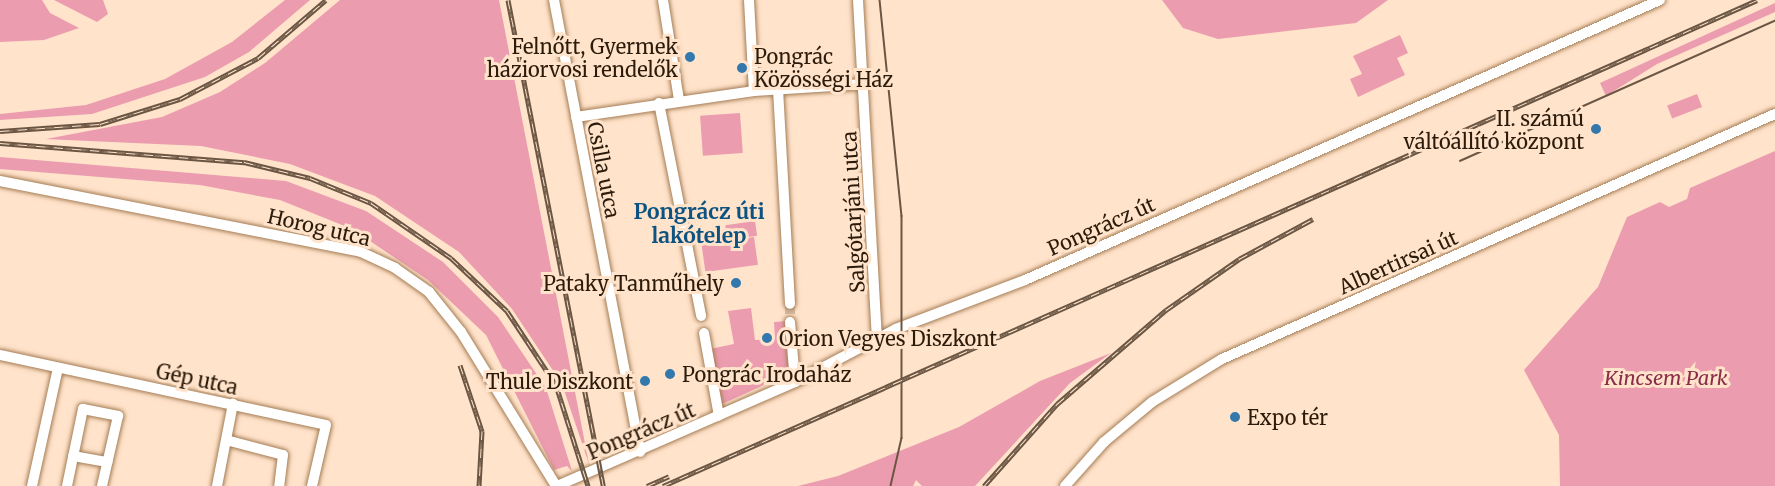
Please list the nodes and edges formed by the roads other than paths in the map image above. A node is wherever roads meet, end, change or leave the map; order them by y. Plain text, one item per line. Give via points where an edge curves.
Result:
1 (554, 0) edge
2 (663, 0) edge
3 (749, 0) edge
4 (858, 0) edge
5 (1660, 0) edge
6 (864, 84) junction
7 (778, 89) junction
8 (754, 91) junction
9 (679, 100) junction
10 (659, 103) junction
11 (1775, 114) edge
12 (576, 117) junction
13 (0, 181) edge
14 (790, 303) tunnel mouth
15 (701, 316) dead end
16 (790, 322) tunnel mouth
17 (704, 333) dead end
18 (877, 338) junction
19 (0, 355) edge
20 (58, 368) junction
21 (795, 382) junction
22 (233, 404) junction
23 (719, 416) junction
24 (226, 440) junction
25 (640, 452) junction
26 (73, 456) junction
27 (107, 462) junction
28 (32, 486) edge
29 (67, 486) edge
30 (102, 486) edge
31 (217, 486) edge
32 (279, 486) edge
33 (312, 486) edge
34 (556, 486) edge
35 (1065, 486) edge

1 - 12 street, Csilla utca
2 - 9 street
3 - 8 street
4 - 6 street, Salgótarjáni utca
5 - 18 street, Pongrácz út via 1025,280
6 - 7 street
6 - 18 street, Salgótarjáni utca
7 - 8 street
7 - 14 street
8 - 9 street
9 - 10 street
10 - 12 street
10 - 15 street
11 - 35 street, Albertirsai út via 1222,359 1152,402 1104,442
12 - 25 street, Csilla utca
13 - 34 street, Horog utca via 361,252 395,268 429,292 461,332
16 - 21 street
17 - 23 street
18 - 21 street, Pongrácz út
19 - 20 street, Gép utca
20 - 22 street, Gép utca
20 - 28 street
21 - 23 street, Pongrácz út
22 - 24 street
22 - 33 street, Gép utca via 326,425
23 - 25 street, Pongrácz út
24 - 31 street
24 - 32 street via 283,455
25 - 34 street, Pongrácz út
26 - 27 street
26 - 27 street via 83,409 118,416
26 - 29 street
27 - 30 street

